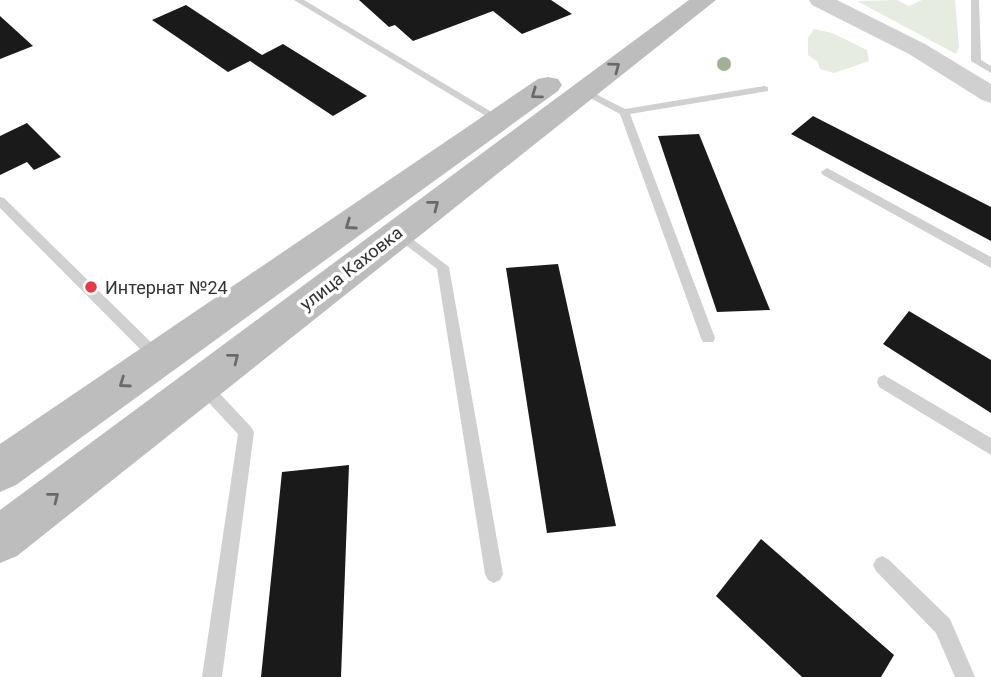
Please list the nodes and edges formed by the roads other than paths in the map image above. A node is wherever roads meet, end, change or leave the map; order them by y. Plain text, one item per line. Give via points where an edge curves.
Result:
1 (298, 0) edge
2 (667, 0) edge
3 (704, 0) edge
4 (820, 0) edge
5 (975, 0) edge
6 (991, 70) edge
7 (764, 89) dead end
8 (582, 91) junction
9 (991, 95) edge
10 (624, 112) junction
11 (500, 120) junction
12 (827, 172) dead end
13 (0, 201) edge
14 (398, 233) junction
15 (991, 263) edge
16 (708, 338) dead end
17 (159, 359) junction
18 (884, 382) dead end
19 (202, 384) junction
20 (991, 447) edge
21 (0, 470) edge
22 (0, 539) edge
23 (882, 565) dead end
24 (494, 574) dead end
25 (212, 677) edge
26 (965, 677) edge

1 - 11 lane
2 -> 11 main road, улица Каховка
8 -> 3 main road, улица Каховка
4 - 9 street via 917,49
5 - 6 lane via 976,61
7 - 10 lane
8 - 10 lane
14 -> 8 main road, улица Каховка
10 - 16 lane
11 -> 17 main road, улица Каховка
12 - 15 lane
13 - 17 lane
19 -> 14 main road, улица Каховка
14 - 24 lane via 443,267
17 -> 21 main road, улица Каховка
18 - 20 lane
22 -> 19 main road, улица Каховка
19 - 25 lane via 246,432
23 - 26 lane via 943,626

